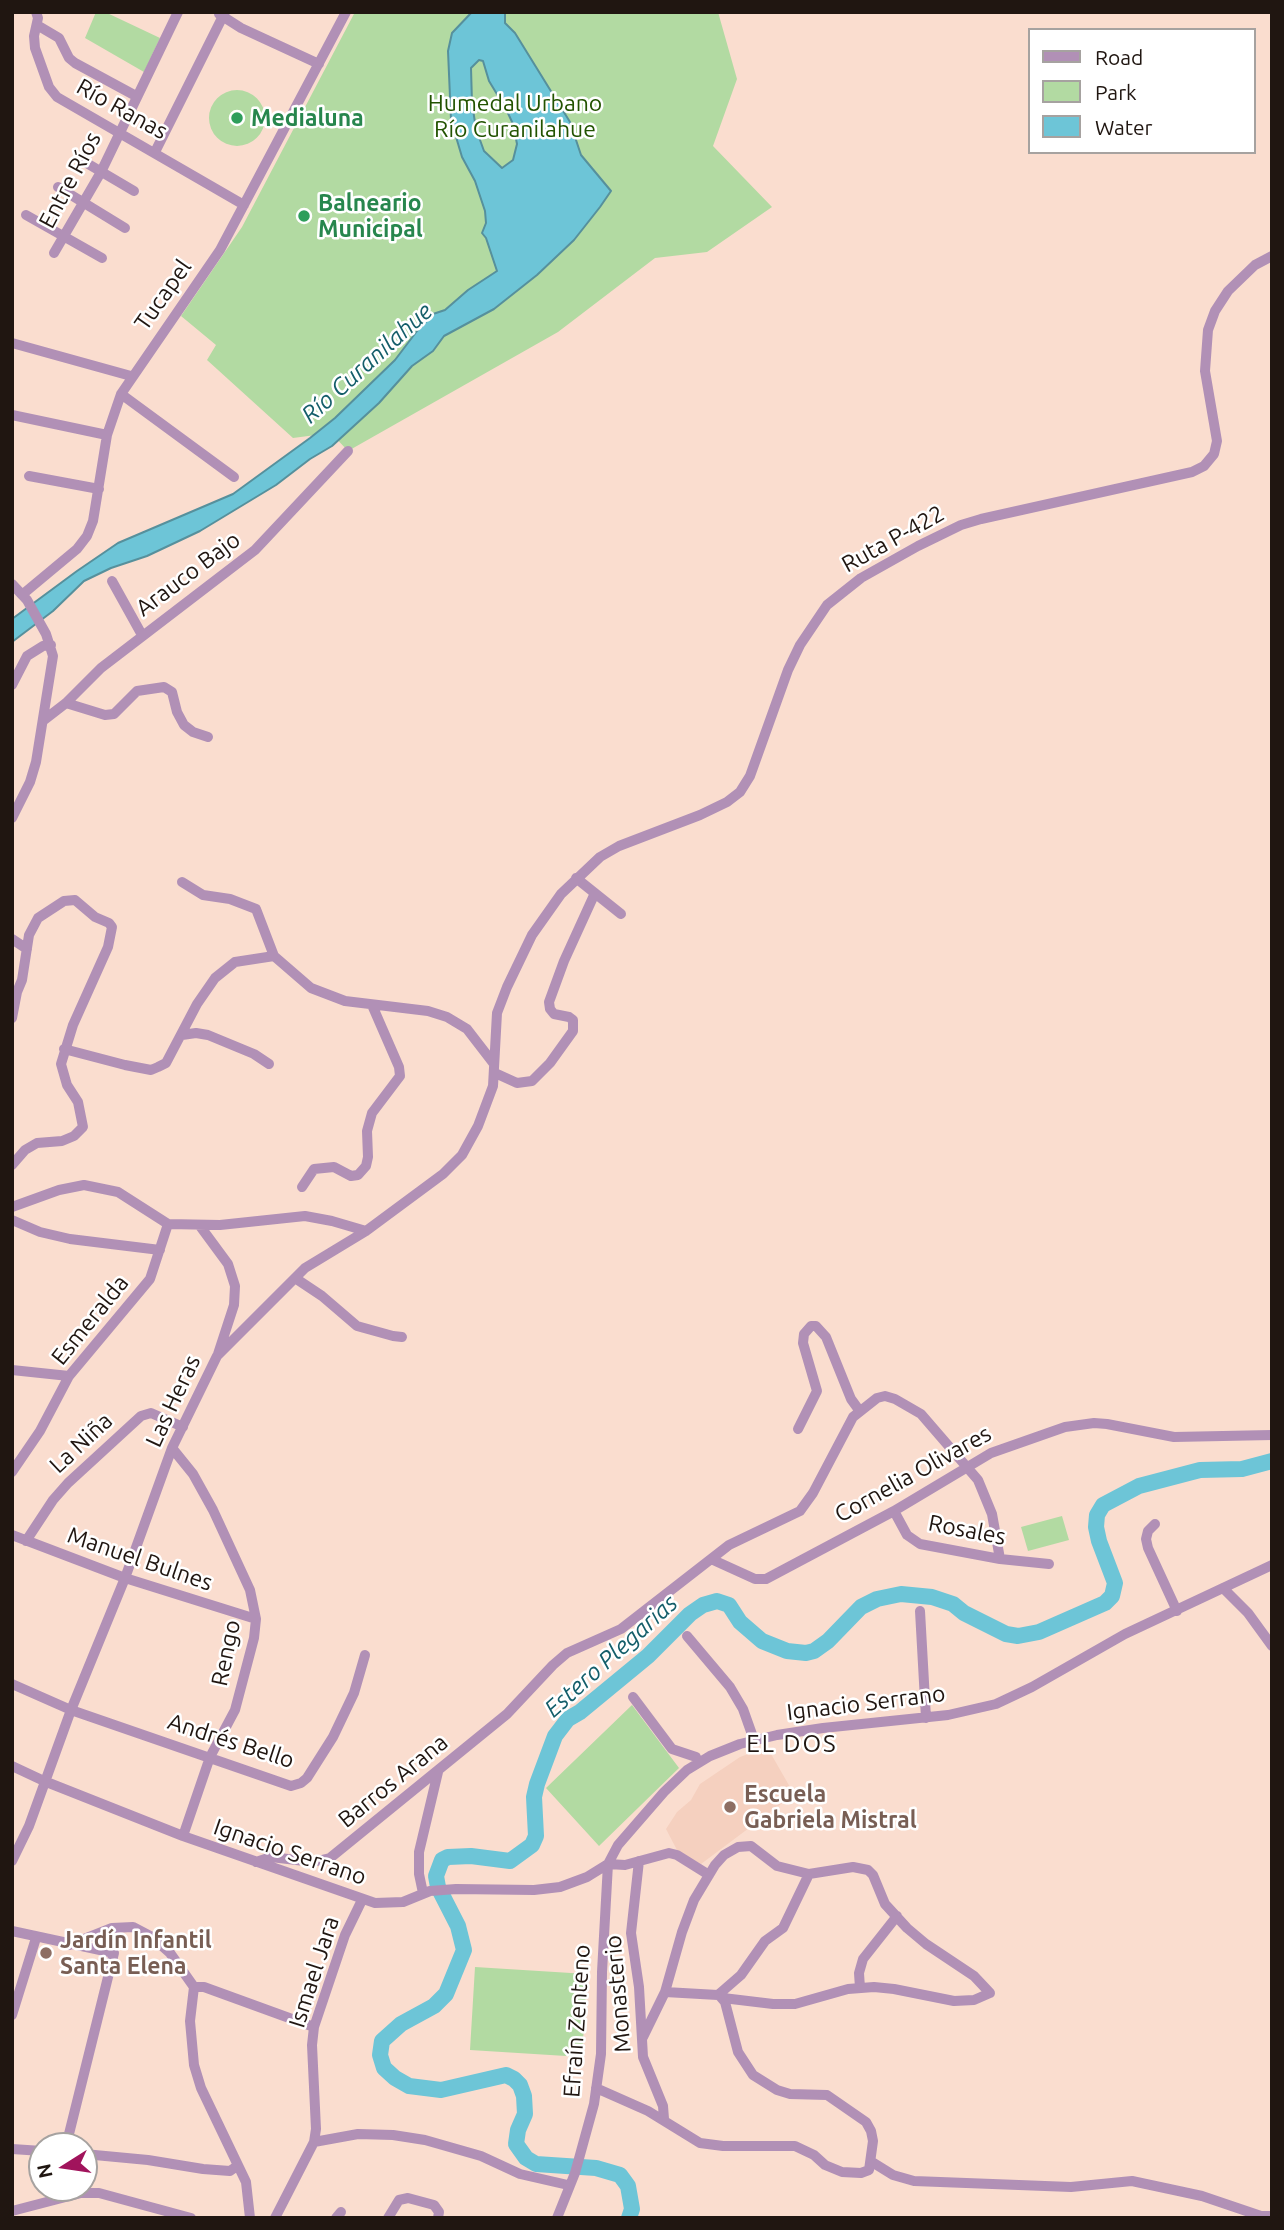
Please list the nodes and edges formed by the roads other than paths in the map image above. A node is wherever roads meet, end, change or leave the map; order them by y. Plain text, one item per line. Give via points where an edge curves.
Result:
1 (36, 12) edge
2 (178, 12) edge
3 (346, 12) edge
4 (221, 14) edge
5 (37, 26) junction
6 (319, 64) junction
7 (136, 96) junction
8 (119, 132) junction
9 (155, 152) junction
10 (78, 158) dead end
11 (101, 172) junction
12 (58, 187) dead end
13 (134, 191) dead end
14 (83, 202) junction
15 (244, 205) junction
16 (26, 215) dead end
17 (125, 228) dead end
18 (64, 237) junction
19 (54, 253) dead end
20 (1272, 256) edge
21 (103, 258) dead end
22 (12, 343) edge
23 (131, 376) junction
24 (121, 394) junction
25 (12, 415) edge
26 (107, 435) junction
27 (348, 451) dead end
28 (29, 476) dead end
29 (234, 477) dead end
30 (99, 489) junction
31 (112, 581) dead end
32 (12, 583) edge
33 (25, 597) junction
34 (142, 635) junction
35 (51, 645) junction
36 (12, 685) edge
37 (66, 703) junction
38 (44, 720) junction
39 (208, 737) dead end
40 (12, 818) edge
41 (576, 878) junction
42 (181, 882) dead end
43 (595, 893) junction
44 (621, 914) dead end
45 (12, 939) edge
46 (27, 949) junction
47 (274, 956) junction
48 (372, 1005) junction
49 (12, 1018) edge
50 (182, 1035) junction
51 (64, 1049) junction
52 (494, 1054) joint
53 (269, 1064) dead end
54 (496, 1070) junction
55 (12, 1165) edge
56 (302, 1187) dead end
57 (12, 1207) edge
58 (12, 1220) edge
59 (168, 1224) junction
60 (200, 1226) junction
61 (366, 1231) junction
62 (160, 1250) junction
63 (295, 1278) junction
64 (402, 1337) dead end
65 (217, 1356) junction
66 (12, 1370) edge
67 (69, 1376) junction
68 (859, 1410) junction
69 (183, 1427) junction
70 (798, 1429) dead end
71 (1272, 1435) edge
72 (172, 1448) junction
73 (967, 1466) junction
74 (12, 1472) edge
75 (894, 1511) junction
76 (1154, 1524) dead end
77 (12, 1535) edge
78 (26, 1541) junction
79 (711, 1559) junction
80 (1000, 1559) junction
81 (1049, 1564) dead end
82 (1272, 1566) edge
83 (125, 1578) junction
84 (1223, 1587) junction
85 (920, 1611) dead end
86 (1177, 1611) junction
87 (256, 1619) junction
88 (1272, 1623) edge
89 (1261, 1630) junction
90 (687, 1636) dead end
91 (1272, 1646) edge
92 (365, 1655) dead end
93 (12, 1685) edge
94 (633, 1697) dead end
95 (71, 1710) junction
96 (926, 1718) junction
97 (754, 1740) junction
98 (210, 1756) junction
99 (698, 1762) junction
100 (12, 1766) edge
101 (438, 1772) junction
102 (44, 1781) junction
103 (183, 1836) junction
104 (12, 1861) edge
105 (639, 1861) junction
106 (256, 1862) junction
107 (608, 1864) junction
108 (809, 1874) junction
109 (709, 1875) junction
110 (426, 1892) junction
111 (362, 1900) junction
112 (897, 1916) junction
113 (12, 1931) edge
114 (36, 1938) junction
115 (68, 1945) junction
116 (194, 1987) junction
117 (860, 1988) junction
118 (665, 1992) junction
119 (721, 1996) junction
120 (12, 2015) edge
121 (314, 2027) junction
122 (643, 2037) junction
123 (596, 2088) junction
124 (664, 2119) junction
125 (69, 2132) edge
126 (314, 2142) junction
127 (98, 2155) edge
128 (872, 2162) junction
129 (237, 2166) junction
130 (568, 2185) junction
131 (12, 2211) edge
132 (1272, 2217) edge
133 (191, 2218) edge
134 (250, 2218) edge
135 (275, 2218) edge
136 (388, 2218) edge
137 (438, 2218) edge
138 (556, 2218) edge

1 - 5 street, Río Ranas
2 - 7 street, Entre Ríos
3 - 6 street, Tucapel
4 - 6 street
4 - 9 street
5 - 7 street via 59,38 75,63
5 - 8 street, Río Ranas via 35,48 52,93
6 - 15 street, Tucapel
7 - 8 street, Entre Ríos
8 - 9 street, Río Ranas
8 - 11 street, Entre Ríos
9 - 15 street, Río Ranas
10 - 11 street
11 - 13 street
11 - 14 street, Entre Ríos
12 - 14 street
14 - 17 street
14 - 18 street, Entre Ríos
15 - 23 street, Tucapel via 220,250
16 - 18 street
18 - 19 street, Entre Ríos
18 - 21 street
20 - 41 street, Ruta P-422 via 1255,265 1228,291 1208,330 1205,371 1217,441 1205,466 961,525 861,578 827,605 800,645 740,792 700,815 619,846
22 - 23 street
23 - 24 street, Tucapel
24 - 26 street, Tucapel
24 - 29 street
25 - 26 street
26 - 30 street, Tucapel
27 - 34 street, Arauco Bajo via 255,550
28 - 30 street
30 - 33 street, Tucapel via 91,529 83,543
31 - 34 street
32 - 33 street
33 - 35 street
34 - 37 street, Arauco Bajo
35 - 36 street via 27,656
35 - 38 street
37 - 38 street, Arauco Bajo
37 - 39 street via 114,714 138,691 164,687 172,692 184,725
38 - 40 street via 30,782
41 - 43 street
41 - 52 street, Ruta P-422 via 553,904 517,962 497,1013
42 - 47 street via 203,895 256,909
43 - 44 street
43 - 54 street via 549,1002 554,1014 573,1020 573,1031 532,1082 517,1083
45 - 46 street
46 - 49 street
46 - 51 street via 38,918 64,901 75,900 112,927 108,947
47 - 48 street via 311,988
47 - 50 street via 227,967 197,1004
48 - 54 street via 447,1017 467,1029
48 - 56 street via 400,1076 372,1113 366,1166 351,1176 334,1167 314,1169
50 - 51 street via 166,1063 151,1070
50 - 53 street via 208,1035
51 - 55 street via 61,1064 67,1086 78,1102 83,1127 62,1141 37,1143
52 - 54 street, Las Heras
54 - 61 street, Las Heras via 486,1108 462,1155
57 - 59 street via 84,1185 118,1192
58 - 62 street via 40,1232
59 - 60 street
59 - 62 street, Esmeralda
60 - 61 street via 305,1216
60 - 65 street via 228,1264 235,1286 234,1305
61 - 63 street, Las Heras
62 - 67 street, Esmeralda via 147,1283
63 - 64 street via 358,1326
63 - 65 street, Las Heras
65 - 69 street, Las Heras
66 - 67 street
67 - 74 street, Esmeralda
68 - 70 street via 826,1337 811,1326 803,1343 817,1391
68 - 73 street via 885,1396 911,1406
68 - 79 street, Barros Arana via 800,1511 740,1539
69 - 72 street, Las Heras
69 - 78 street, La Niña via 151,1413 141,1416 68,1483
71 - 73 street, Cornelia Olivares via 1174,1437 1082,1424 1008,1445
72 - 83 street, Las Heras
72 - 87 street, Rengo via 213,1510 250,1590
73 - 75 street, Cornelia Olivares
73 - 80 street via 985,1493
75 - 79 street, Cornelia Olivares via 766,1579 755,1579
75 - 80 street, Rosales via 916,1543
76 - 86 street via 1146,1539 1148,1548
77 - 78 street, Manuel Bulnes
78 - 83 street, Manuel Bulnes
79 - 101 street, Barros Arana via 621,1629 567,1653 507,1714
80 - 81 street, Rosales
82 - 84 street, Ignacio Serrano
83 - 87 street, Manuel Bulnes
83 - 95 street, Las Heras
84 - 86 street, Ignacio Serrano
84 - 89 street
85 - 96 street
86 - 96 street, Ignacio Serrano via 1092,1651 1012,1697 967,1712
87 - 98 street, Rengo via 234,1710
88 - 89 street
89 - 91 street
90 - 97 street via 730,1687
92 - 98 street, Andrés Bello via 345,1715 301,1783 281,1784
93 - 95 street, Andrés Bello
94 - 99 street via 672,1749 696,1757
95 - 98 street, Andrés Bello
95 - 102 street, Las Heras
96 - 97 street, Ignacio Serrano
97 - 99 street, Ignacio Serrano
98 - 103 street, Rengo
99 - 107 street, Ignacio Serrano via 646,1811
100 - 102 street, Ignacio Serrano
101 - 106 street, Barros Arana via 330,1858 313,1862 271,1857
101 - 110 street via 419,1852 419,1874
102 - 103 street, Ignacio Serrano
102 - 104 street, Las Heras
103 - 106 street, Ignacio Serrano
105 - 107 street
105 - 109 street via 677,1854
105 - 122 street, Monasterio via 631,1933
106 - 111 street, Ignacio Serrano
107 - 110 street, Ignacio Serrano via 560,1887
107 - 123 street, Efraín Zenteno
108 - 109 street via 777,1866 751,1846 738,1846 724,1855
108 - 112 street via 853,1867 869,1870 881,1898
108 - 119 street via 783,1928 765,1941
109 - 118 street via 687,1918
110 - 111 street, Ignacio Serrano via 387,1904
111 - 121 street, Ismael Jara via 345,1935
112 - 117 street via 863,1959
112 - 117 street via 990,1993 960,2002 894,1989
113 - 114 street
114 - 115 street
114 - 120 street
115 - 116 street via 112,1928 133,1927 170,1952
115 - 125 street via 114,1953
116 - 121 street
116 - 129 street via 190,2021 194,2065
117 - 119 street via 795,2004
118 - 119 street
118 - 122 street
119 - 128 street via 738,2052 753,2076 777,2090 827,2095 847,2107 871,2131
121 - 126 street, Ismael Jara
122 - 124 street, Monasterio via 643,2057
123 - 124 street
123 - 130 street, Efraín Zenteno
124 - 128 street via 708,2145 795,2146 825,2165 854,2174 869,2170
126 - 130 street via 358,2134 414,2138
126 - 135 street, Ismael Jara
127 - 129 street via 203,2169 230,2171
128 - 132 street via 893,2175 914,2180 1071,2187 1132,2181
129 - 134 street via 246,2182
130 - 138 street, Efraín Zenteno
131 - 133 street via 99,2193
136 - 137 street via 399,2200 408,2198 434,2205

